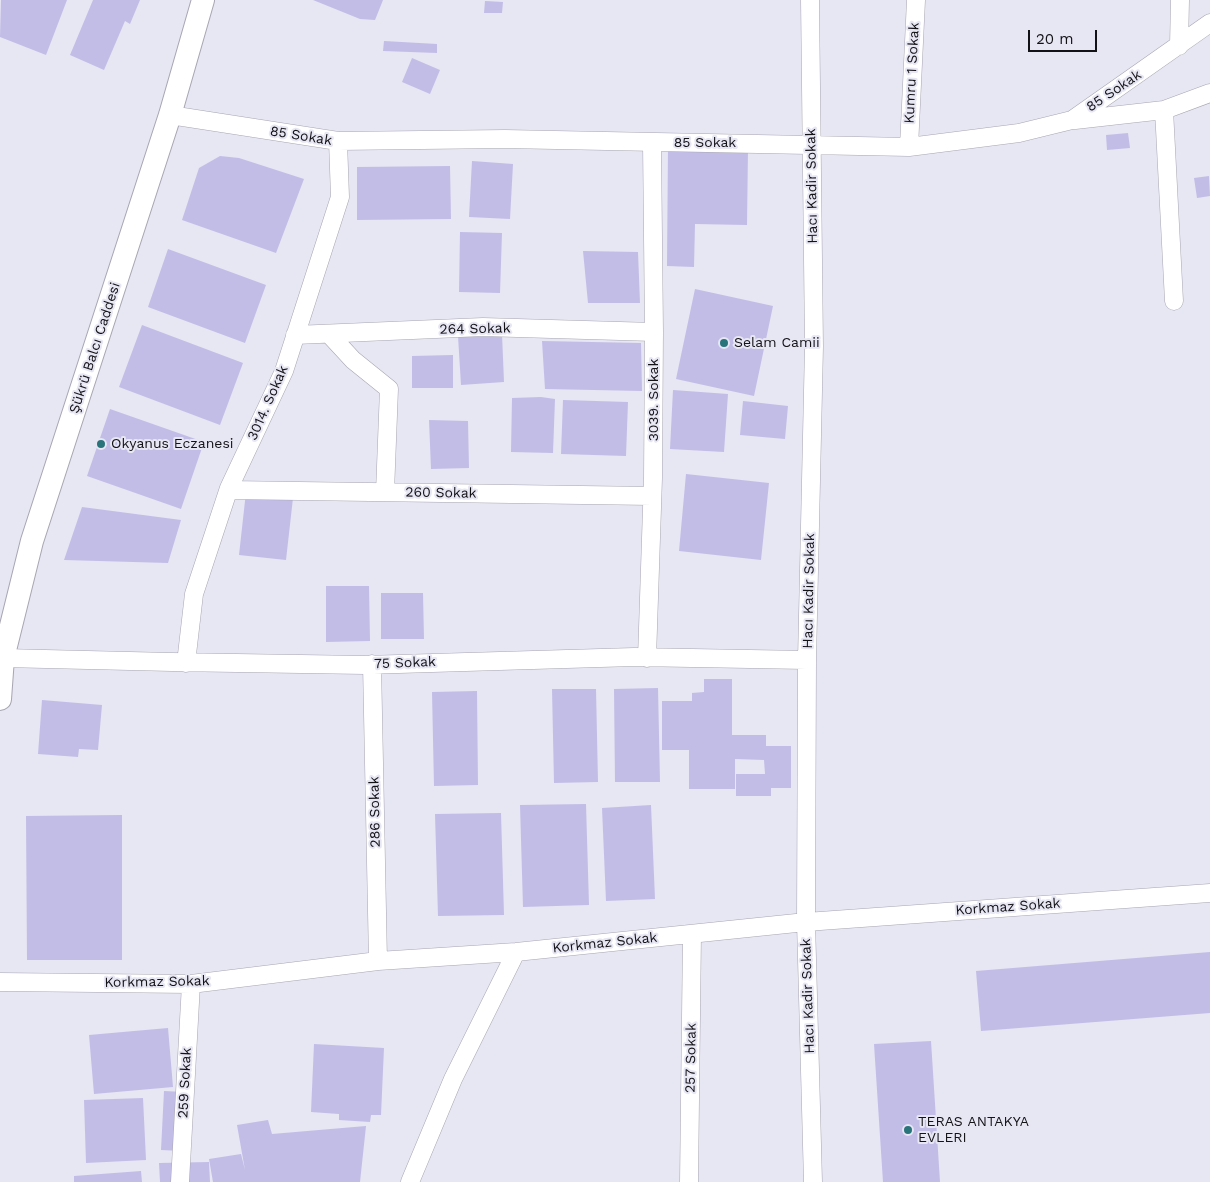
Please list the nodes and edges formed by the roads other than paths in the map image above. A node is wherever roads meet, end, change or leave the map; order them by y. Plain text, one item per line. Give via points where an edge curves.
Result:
1 (203, 0) edge
2 (810, 0) edge
3 (916, 0) edge
4 (1180, 0) edge
5 (1210, 23) edge
6 (1179, 46) junction
7 (1210, 93) edge
8 (1164, 110) junction
9 (170, 116) junction
10 (1072, 120) junction
11 (338, 141) junction
12 (652, 143) junction
13 (811, 144) junction
14 (909, 147) junction
15 (1174, 301) dead end
16 (654, 332) junction
17 (329, 334) junction
18 (296, 335) junction
19 (229, 490) junction
20 (385, 492) junction
21 (652, 496) junction
22 (3, 658) junction
23 (647, 658) junction
24 (807, 660) junction
25 (186, 662) junction
26 (372, 664) junction
27 (0, 699) edge
28 (1210, 892) edge
29 (806, 922) junction
30 (692, 934) junction
31 (516, 952) junction
32 (378, 961) junction
33 (0, 982) edge
34 (191, 984) junction
35 (180, 1182) edge
36 (410, 1182) edge
37 (689, 1182) edge
38 (813, 1182) edge

1 - 9 street, Şükrü Balcı Caddesi
2 - 13 street, Hacı Kadir Sokak
3 - 14 street, Kumru 1 Sokak
4 - 6 street
5 - 6 street, 85 Sokak
6 - 10 street, 85 Sokak
7 - 8 street
8 - 10 street
8 - 15 street
9 - 11 street, 85 Sokak
9 - 22 street, Şükrü Balcı Caddesi via 32,541
10 - 14 street, 85 Sokak via 1019,133
11 - 12 street, 85 Sokak via 505,139
11 - 18 street, 3014. Sokak via 340,197
12 - 13 street, 85 Sokak
12 - 16 street, 3039. Sokak
13 - 14 street, 85 Sokak
13 - 24 street, Hacı Kadir Sokak via 814,346
16 - 17 street, 264 Sokak via 483,328
16 - 21 street, 3039. Sokak
17 - 18 street, 264 Sokak
17 - 20 street via 353,360 389,389
18 - 19 street, 3014. Sokak via 284,371
19 - 20 street, 260 Sokak
19 - 25 street, 3014. Sokak via 194,594
20 - 21 street, 260 Sokak
21 - 23 street, 3039. Sokak
22 - 25 street, 75 Sokak
22 - 27 street, Şükrü Balcı Caddesi
23 - 24 street, 75 Sokak
23 - 26 street, 75 Sokak
24 - 29 street, Hacı Kadir Sokak
25 - 26 street, 75 Sokak
26 - 32 street, 286 Sokak
28 - 29 street, Korkmaz Sokak
29 - 30 street, Korkmaz Sokak
29 - 38 street, Hacı Kadir Sokak
30 - 31 street, Korkmaz Sokak
30 - 37 street, 257 Sokak
31 - 32 street, Korkmaz Sokak
31 - 36 street via 453,1079
32 - 34 street, Korkmaz Sokak
33 - 34 street, Korkmaz Sokak
34 - 35 street, 259 Sokak

